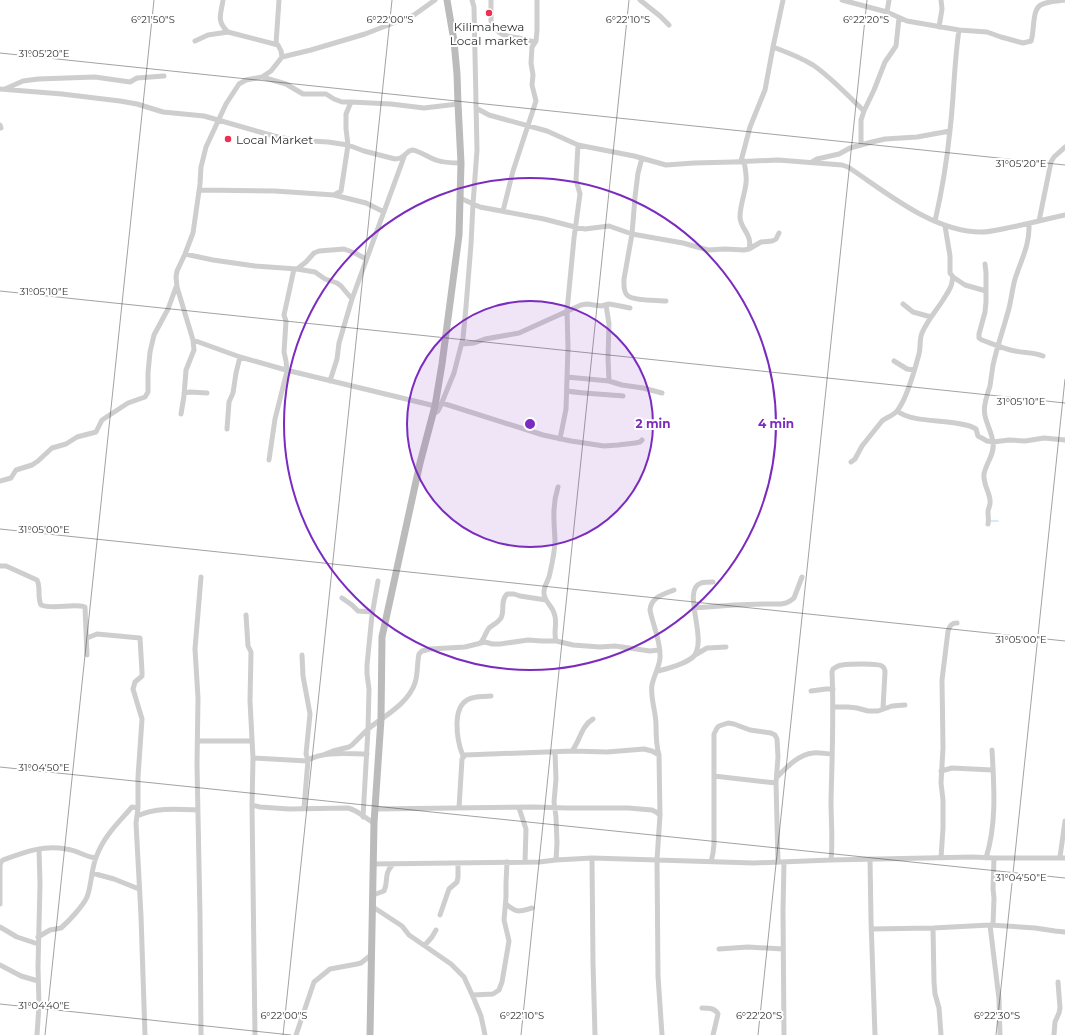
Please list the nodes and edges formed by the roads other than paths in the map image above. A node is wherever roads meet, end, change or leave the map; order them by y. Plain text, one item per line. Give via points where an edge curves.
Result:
1 (223, 0) edge
2 (279, 0) edge
3 (435, 0) edge
4 (448, 0) edge
5 (472, 0) edge
6 (491, 0) edge
7 (538, 0) edge
8 (640, 0) edge
9 (783, 0) edge
10 (842, 0) edge
11 (889, 0) edge
12 (941, 0) edge
13 (1065, 0) edge
14 (887, 12) junction
15 (899, 18) junction
16 (669, 25) dead end
17 (939, 27) junction
18 (959, 30) junction
19 (228, 32) junction
20 (195, 41) dead end
21 (535, 42) junction
22 (276, 44) junction
23 (773, 47) junction
24 (282, 57) junction
25 (164, 76) dead end
26 (262, 77) junction
27 (2, 89) edge
28 (351, 102) junction
29 (458, 104) junction
30 (476, 108) junction
31 (864, 111) junction
32 (219, 120) junction
33 (528, 126) junction
34 (950, 131) junction
35 (348, 145) junction
36 (578, 145) junction
37 (862, 145) junction
38 (1065, 147) edge
39 (404, 157) junction
40 (642, 158) junction
41 (743, 161) junction
42 (811, 162) junction
43 (462, 163) junction
44 (199, 190) junction
45 (334, 195) junction
46 (460, 198) junction
47 (473, 204) junction
48 (503, 211) junction
49 (384, 212) junction
50 (1065, 215) edge
51 (935, 221) junction
52 (1039, 221) junction
53 (1029, 224) junction
54 (944, 226) junction
55 (575, 227) junction
56 (779, 233) dead end
57 (632, 234) junction
58 (749, 249) junction
59 (186, 254) junction
60 (366, 259) junction
61 (985, 264) dead end
62 (295, 269) junction
63 (953, 277) junction
64 (177, 287) junction
65 (986, 291) junction
66 (352, 299) junction
67 (666, 301) dead end
68 (903, 304) dead end
69 (606, 305) junction
70 (630, 308) dead end
71 (567, 311) junction
72 (931, 317) junction
73 (193, 340) junction
74 (462, 344) junction
75 (999, 346) junction
76 (1043, 356) dead end
77 (240, 357) junction
78 (894, 361) dead end
79 (914, 370) junction
80 (287, 371) junction
81 (567, 377) junction
82 (330, 381) junction
83 (609, 381) junction
84 (567, 391) junction
85 (184, 393) junction
86 (207, 393) dead end
87 (662, 393) dead end
88 (623, 396) dead end
89 (438, 405) junction
90 (897, 412) junction
91 (181, 414) dead end
92 (227, 429) dead end
93 (560, 439) junction
94 (642, 440) dead end
95 (1065, 440) edge
96 (993, 442) junction
97 (269, 460) dead end
98 (851, 462) dead end
99 (0, 481) edge
100 (558, 488) dead end
101 (988, 524) dead end
102 (0, 566) edge
103 (201, 577) dead end
104 (802, 577) dead end
105 (378, 581) dead end
106 (714, 582) dead end
107 (674, 590) dead end
108 (342, 598) dead end
109 (546, 600) junction
110 (694, 608) junction
111 (372, 612) junction
112 (246, 615) dead end
113 (957, 623) dead end
114 (87, 638) junction
115 (556, 641) junction
116 (480, 643) junction
117 (726, 647) dead end
118 (660, 650) junction
119 (87, 655) dead end
120 (302, 655) dead end
121 (694, 655) junction
122 (658, 671) junction
123 (833, 689) junction
124 (811, 691) dead end
125 (491, 696) dead end
126 (905, 705) dead end
127 (832, 707) junction
128 (883, 708) junction
129 (381, 719) junction
130 (593, 719) dead end
131 (368, 729) junction
132 (198, 740) junction
133 (252, 741) junction
134 (992, 750) dead end
135 (572, 751) junction
136 (555, 752) junction
137 (367, 754) junction
138 (832, 754) junction
139 (323, 755) junction
140 (659, 755) junction
141 (463, 756) junction
142 (252, 758) junction
143 (308, 760) junction
144 (992, 770) junction
145 (941, 771) junction
146 (714, 776) junction
147 (776, 780) junction
148 (252, 805) junction
149 (138, 808) junction
150 (304, 808) junction
151 (459, 808) junction
152 (519, 808) junction
153 (555, 808) junction
154 (376, 809) junction
155 (198, 810) junction
156 (660, 815) junction
157 (137, 816) junction
158 (363, 817) junction
159 (1065, 821) edge
160 (374, 823) junction
161 (40, 849) junction
162 (1062, 857) edge
163 (96, 858) junction
164 (592, 858) junction
165 (941, 858) junction
166 (986, 858) junction
167 (994, 858) junction
168 (556, 860) junction
169 (657, 860) junction
170 (831, 860) junction
171 (870, 860) junction
172 (507, 862) junction
173 (525, 862) junction
174 (711, 862) junction
175 (778, 862) junction
176 (784, 862) junction
177 (458, 863) junction
178 (374, 864) junction
179 (394, 864) junction
180 (92, 873) junction
181 (140, 889) junction
182 (373, 895) junction
183 (0, 904) edge
184 (506, 904) junction
185 (373, 907) junction
186 (532, 908) dead end
187 (440, 915) dead end
188 (992, 925) junction
189 (0, 927) edge
190 (933, 928) junction
191 (871, 929) junction
192 (436, 930) dead end
193 (1065, 932) edge
194 (38, 937) junction
195 (38, 944) junction
196 (425, 945) junction
197 (720, 949) dead end
198 (784, 949) junction
199 (371, 955) junction
200 (0, 965) edge
201 (38, 981) junction
202 (1058, 982) dead end
203 (473, 995) junction
204 (702, 1008) dead end
205 (37, 1035) edge
206 (145, 1035) edge
207 (201, 1035) edge
208 (255, 1035) edge
209 (296, 1035) edge
210 (370, 1035) edge
211 (485, 1035) edge
212 (595, 1035) edge
213 (662, 1035) edge
214 (713, 1035) edge
215 (784, 1035) edge
216 (875, 1035) edge
217 (941, 1035) edge
218 (1000, 1035) edge
219 (1054, 1035) edge

1 - 19 street via 220,17 223,27
2 - 22 street
3 - 24 street via 414,15 365,34
4 - 29 main road via 454,41
5 - 30 street
6 - 21 street via 491,21 501,34
7 - 21 street
8 - 16 street
9 - 23 street
10 - 14 street
11 - 14 street
12 - 17 street
13 - 18 street via 1039,5 1032,39 1029,42 1023,43 987,32
14 - 15 street
15 - 17 street
15 - 31 street via 896,46 885,62
17 - 18 street
18 - 34 street
19 - 20 street via 208,35
19 - 22 street
21 - 33 street via 532,47 531,67 536,101
22 - 24 street
23 - 31 street via 813,65
23 - 41 street via 765,90 750,127
24 - 26 street via 271,71
25 - 27 street via 137,78 130,82 95,77 38,79 23,81
26 - 28 street via 286,84 303,94 323,94 342,102
26 - 32 street via 239,84
27 - 32 street via 120,101 163,112
28 - 29 street via 424,108
28 - 35 street via 346,114
29 - 43 main road
30 - 33 street via 489,115
30 - 47 street via 477,150
31 - 37 street via 861,120
32 - 35 street via 294,140
32 - 44 street via 206,146
33 - 36 street via 547,130
33 - 48 street
34 - 37 street via 885,139
34 - 51 street
35 - 39 street via 395,159
35 - 45 street via 341,191
36 - 40 street
36 - 55 street via 576,180 580,194
37 - 42 street
38 - 52 street via 1052,162
39 - 43 street via 412,150 434,160
39 - 49 street
40 - 41 street via 666,165
40 - 57 street via 638,172
41 - 42 street
41 - 58 street via 746,184 740,216 749,238
42 - 51 street via 848,167 902,203
43 - 46 main road
44 - 45 street
44 - 59 street via 193,233
45 - 49 street via 366,203
46 - 47 street
46 - 89 main road via 459,235
47 - 48 street
47 - 74 street
48 - 55 street via 544,218
49 - 60 street
50 - 52 street
51 - 54 street
52 - 53 street
53 - 54 street via 982,232
53 - 75 street via 1029,239 1015,281
54 - 63 street via 950,256 950,273
55 - 57 street via 609,226
55 - 71 street
56 - 58 street via 776,239 761,242
57 - 58 street via 708,250
57 - 67 street via 624,279 627,296 637,300
59 - 62 street via 255,266
59 - 64 street via 177,271
60 - 62 street via 344,249 319,251
60 - 66 street
61 - 65 street
62 - 66 street via 315,272 337,283
62 - 80 street via 284,314
63 - 65 street via 965,285
63 - 72 street via 951,287
64 - 73 street
64 - 99 street via 154,335 150,352 148,392 145,397 128,403 102,420 96,432 52,448 32,465 16,470 11,478
65 - 75 street via 985,312 979,338
66 - 82 street
68 - 72 street via 913,312
69 - 70 street
69 - 71 street via 581,305
69 - 83 street via 609,324
71 - 74 street via 519,333
71 - 81 street
72 - 79 street via 920,338
73 - 77 street
73 - 85 street via 194,350 186,370
74 - 89 street via 454,373
75 - 76 street
75 - 96 street via 984,407 985,420
77 - 80 street
77 - 92 street via 229,402
78 - 79 street
79 - 90 street
80 - 82 street
80 - 97 street via 275,420
81 - 83 street
81 - 84 street
82 - 89 street
83 - 87 street
84 - 88 street
84 - 93 street
85 - 86 street
85 - 91 street
89 - 93 street
89 - 129 main road via 433,414 420,463 382,637
90 - 96 street via 918,419 950,421 971,426 976,429 979,437
90 - 98 street via 882,421
93 - 94 street via 604,446
95 - 96 street via 1044,438
96 - 101 street via 984,480 990,501
100 - 109 street via 553,505 555,540 550,572 544,589
102 - 114 street via 6,566 37,580 41,605 85,607
103 - 132 street via 195,649
104 - 110 street via 794,598 786,603
105 - 111 street
106 - 110 street via 700,584 695,588
107 - 118 street via 653,600 650,606
108 - 111 street via 358,610
109 - 115 street via 554,613
109 - 116 street via 507,594 501,617 488,629
110 - 121 street via 699,642
111 - 131 street via 367,669
112 - 133 street via 248,646 251,652
113 - 145 street via 949,626 942,669
114 - 119 street
114 - 149 street via 97,634 140,638 142,676 135,682 133,689 142,718
115 - 116 street
115 - 118 street via 573,645
116 - 129 street via 422,651 419,654 414,685 400,705
117 - 121 street via 707,648
118 - 122 street
120 - 143 street via 310,714 306,754
121 - 122 street via 690,659
122 - 140 street via 652,684 652,699
123 - 124 street
123 - 127 street
123 - 128 street via 832,672 838,666 882,666 885,672
125 - 141 street via 471,698 465,701 459,711 458,732
126 - 128 street
127 - 128 street via 868,711
127 - 138 street
129 - 131 street
129 - 154 main road
130 - 135 street via 588,722
131 - 137 street
131 - 139 street via 349,747
132 - 133 street
132 - 155 street
133 - 142 street
134 - 144 street
135 - 136 street
135 - 140 street via 644,750
136 - 141 street
136 - 153 street
137 - 139 street
137 - 158 street
138 - 147 street via 807,754 794,762
138 - 170 street
139 - 143 street
140 - 156 street
141 - 151 street
142 - 143 street
142 - 148 street
143 - 150 street
144 - 145 street via 952,768
144 - 166 street via 994,801 991,841
145 - 165 street
146 - 147 street
146 - 147 street via 714,734 717,728 728,723 775,735 778,746
146 - 174 street via 714,844
147 - 175 street
148 - 150 street
148 - 208 street
149 - 157 street
149 - 163 street via 133,807 113,829
150 - 158 street via 348,808 357,811
151 - 152 street
151 - 154 street
152 - 153 street
152 - 173 street via 526,828
153 - 156 street via 628,808 652,810
153 - 168 street
154 - 160 main road
155 - 157 street via 158,810
155 - 207 street
156 - 169 street
157 - 181 street
158 - 160 street
159 - 162 street
160 - 178 main road
161 - 163 street via 68,849
161 - 183 street via 1,862
161 - 194 street
162 - 167 street
163 - 180 street
164 - 168 street
164 - 169 street
164 - 212 street
165 - 166 street
165 - 171 street
166 - 167 street
167 - 188 street
168 - 173 street
169 - 174 street
169 - 213 street via 658,976
170 - 171 street
170 - 176 street
171 - 191 street
172 - 173 street
172 - 177 street
172 - 184 street
174 - 175 street
175 - 176 street
176 - 198 street
177 - 179 street
177 - 187 street via 457,882 449,889
178 - 179 street
178 - 182 main road
179 - 182 street via 388,871 384,891
180 - 181 street
180 - 194 street via 87,897 82,905 61,928 50,930
181 - 206 street
182 - 185 main road
184 - 186 street via 518,912
184 - 203 street via 504,920 509,941 502,982 493,994
185 - 196 street
185 - 199 main road
188 - 190 street
188 - 193 street
188 - 218 street
189 - 195 street via 17,937
190 - 191 street
190 - 217 street via 934,986
191 - 216 street
192 - 196 street
194 - 195 street
195 - 201 street
196 - 203 street via 464,977
197 - 198 street
198 - 215 street
199 - 209 street via 361,963 330,969 314,982
199 - 210 main road
200 - 201 street
201 - 205 street
202 - 219 street via 1060,1008
203 - 211 street
204 - 214 street via 716,1010 718,1014

